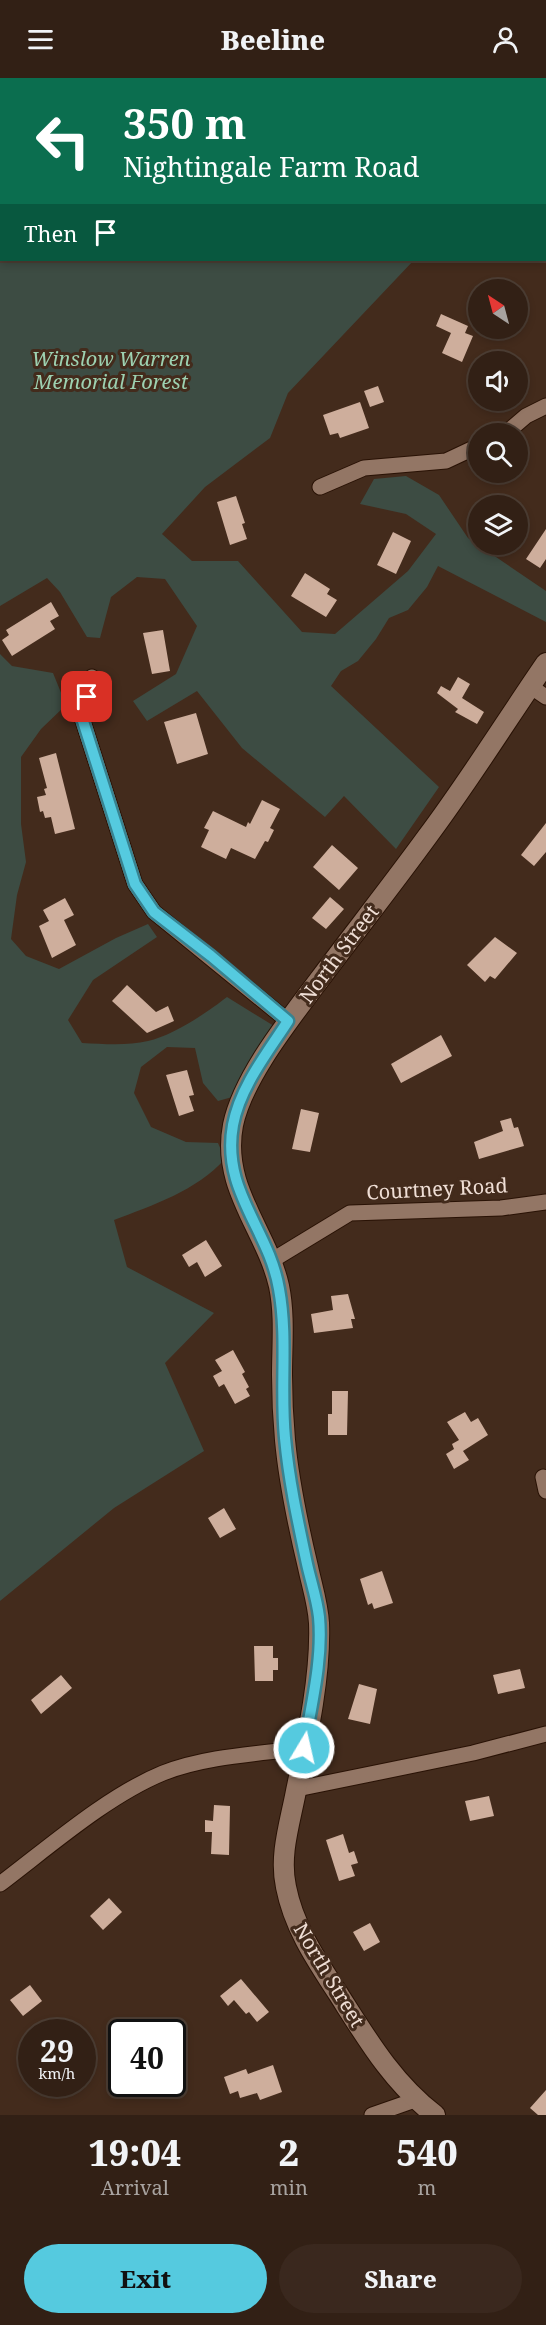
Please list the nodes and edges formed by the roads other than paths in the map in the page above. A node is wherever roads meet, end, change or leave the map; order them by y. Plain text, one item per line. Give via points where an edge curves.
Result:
1 (546, 406) edge
2 (518, 423) edge
3 (468, 451) edge
4 (320, 487) dead end
5 (546, 663) edge
6 (92, 677) dead end
7 (538, 692) edge
8 (288, 1021) junction
9 (546, 1202) edge
10 (271, 1261) junction
11 (546, 1734) edge
12 (304, 1748) junction
13 (297, 1789) junction
14 (0, 1884) edge
15 (415, 2100) junction
16 (372, 2115) edge
17 (435, 2115) edge

1 - 2 street
3 - 4 street via 446,461 364,468
5 - 7 street, North Street
6 - 8 street via 82,718 135,884 154,912
7 - 8 street, North Street
8 - 10 street, North Street via 244,1094 233,1124 231,1163 236,1183
9 - 10 street, Courtney Road via 501,1208 350,1213
10 - 12 street, North Street via 283,1322 284,1417 291,1483 319,1617 317,1669
11 - 13 street
12 - 13 street, North Street
12 - 14 street via 206,1762 164,1773 106,1806
13 - 15 street, North Street via 283,1867 294,1917 358,2025
15 - 16 street
15 - 17 street, North Street

